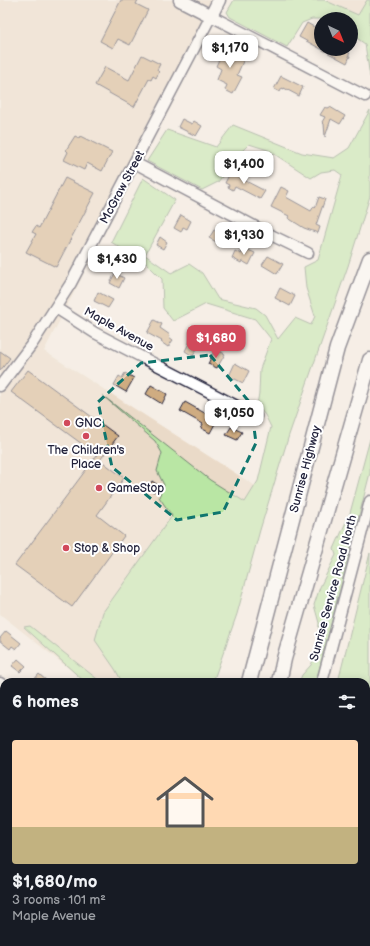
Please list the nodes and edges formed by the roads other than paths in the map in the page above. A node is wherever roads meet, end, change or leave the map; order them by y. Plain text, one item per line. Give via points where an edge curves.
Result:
1 (180, 0) edge
2 (219, 0) edge
3 (211, 16) junction
4 (365, 96) dead end
5 (135, 163) junction
6 (308, 253) dead end
7 (370, 259) edge
8 (56, 308) junction
9 (370, 360) edge
10 (0, 386) edge
11 (256, 416) dead end
12 (370, 501) edge
13 (250, 678) edge
14 (280, 678) edge
15 (323, 678) edge

1 - 3 main road
2 - 3 main road, McGraw Street
3 - 4 street
3 - 5 street, McGraw Street
5 - 6 street
5 - 8 street, McGraw Street via 78,272
7 - 13 highway, Sunrise Highway via 337,348
8 - 10 street, McGraw Street
8 - 11 street, Maple Avenue via 95,333
9 - 14 highway
12 - 15 street, Sunrise Service Road North

